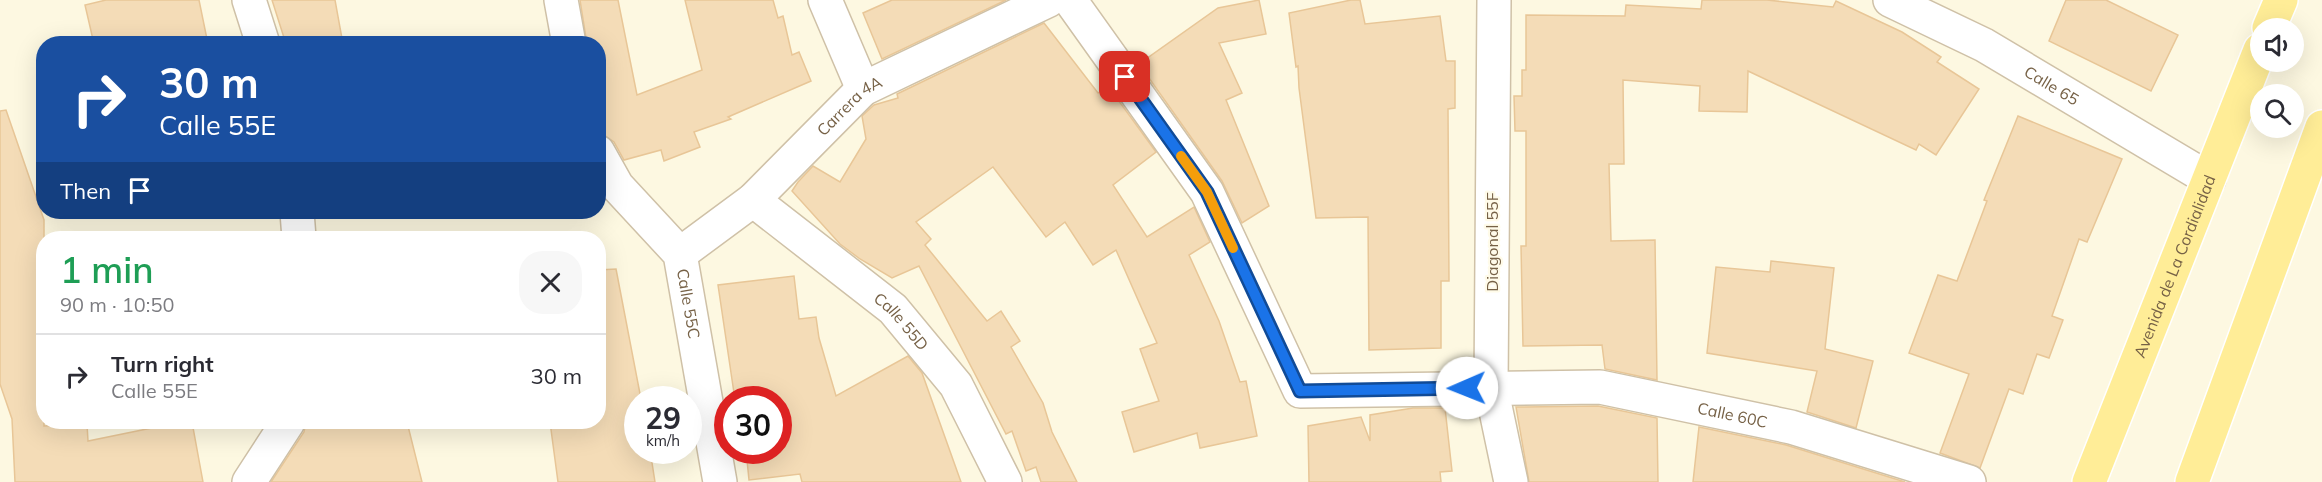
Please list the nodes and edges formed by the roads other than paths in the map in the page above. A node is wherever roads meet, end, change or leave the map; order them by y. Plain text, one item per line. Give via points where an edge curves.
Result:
1 (249, 0) edge
2 (561, 0) edge
3 (825, 0) edge
4 (1049, 0) edge
5 (1070, 0) edge
6 (1494, 0) edge
7 (1890, 0) edge
8 (2280, 0) edge
9 (2273, 18) edge
10 (260, 36) edge
11 (567, 36) edge
12 (2251, 72) edge
13 (862, 89) junction
14 (2322, 128) edge
15 (606, 166) edge
16 (2209, 179) junction
17 (753, 200) junction
18 (680, 254) junction
19 (1491, 387) junction
20 (283, 429) edge
21 (249, 482) edge
22 (720, 482) edge
23 (1005, 482) edge
24 (1511, 482) edge
25 (1969, 482) edge
26 (2089, 482) edge
27 (2192, 482) edge

1 - 10 street
2 - 11 street
3 - 13 street
4 - 13 street, Carrera 4A
5 - 19 street, Calle 60C via 1207,192 1300,391
6 - 19 street, Diagonal 55F
7 - 16 street, Calle 65 via 1984,45
8 - 9 main road
12 - 16 main road, Avenida de La Cordialidad
13 - 17 street, Carrera 4A
14 - 27 main road
15 - 18 street, Calle 55C via 617,186
16 - 26 main road, Avenida de La Cordialidad
17 - 18 street, Carrera 4A
17 - 23 street, Calle 55D via 893,309 956,385
18 - 22 street, Calle 55C
19 - 24 street, Diagonal 55F
19 - 25 street, Calle 60C via 1600,387 1643,395 1791,427
20 - 21 street

